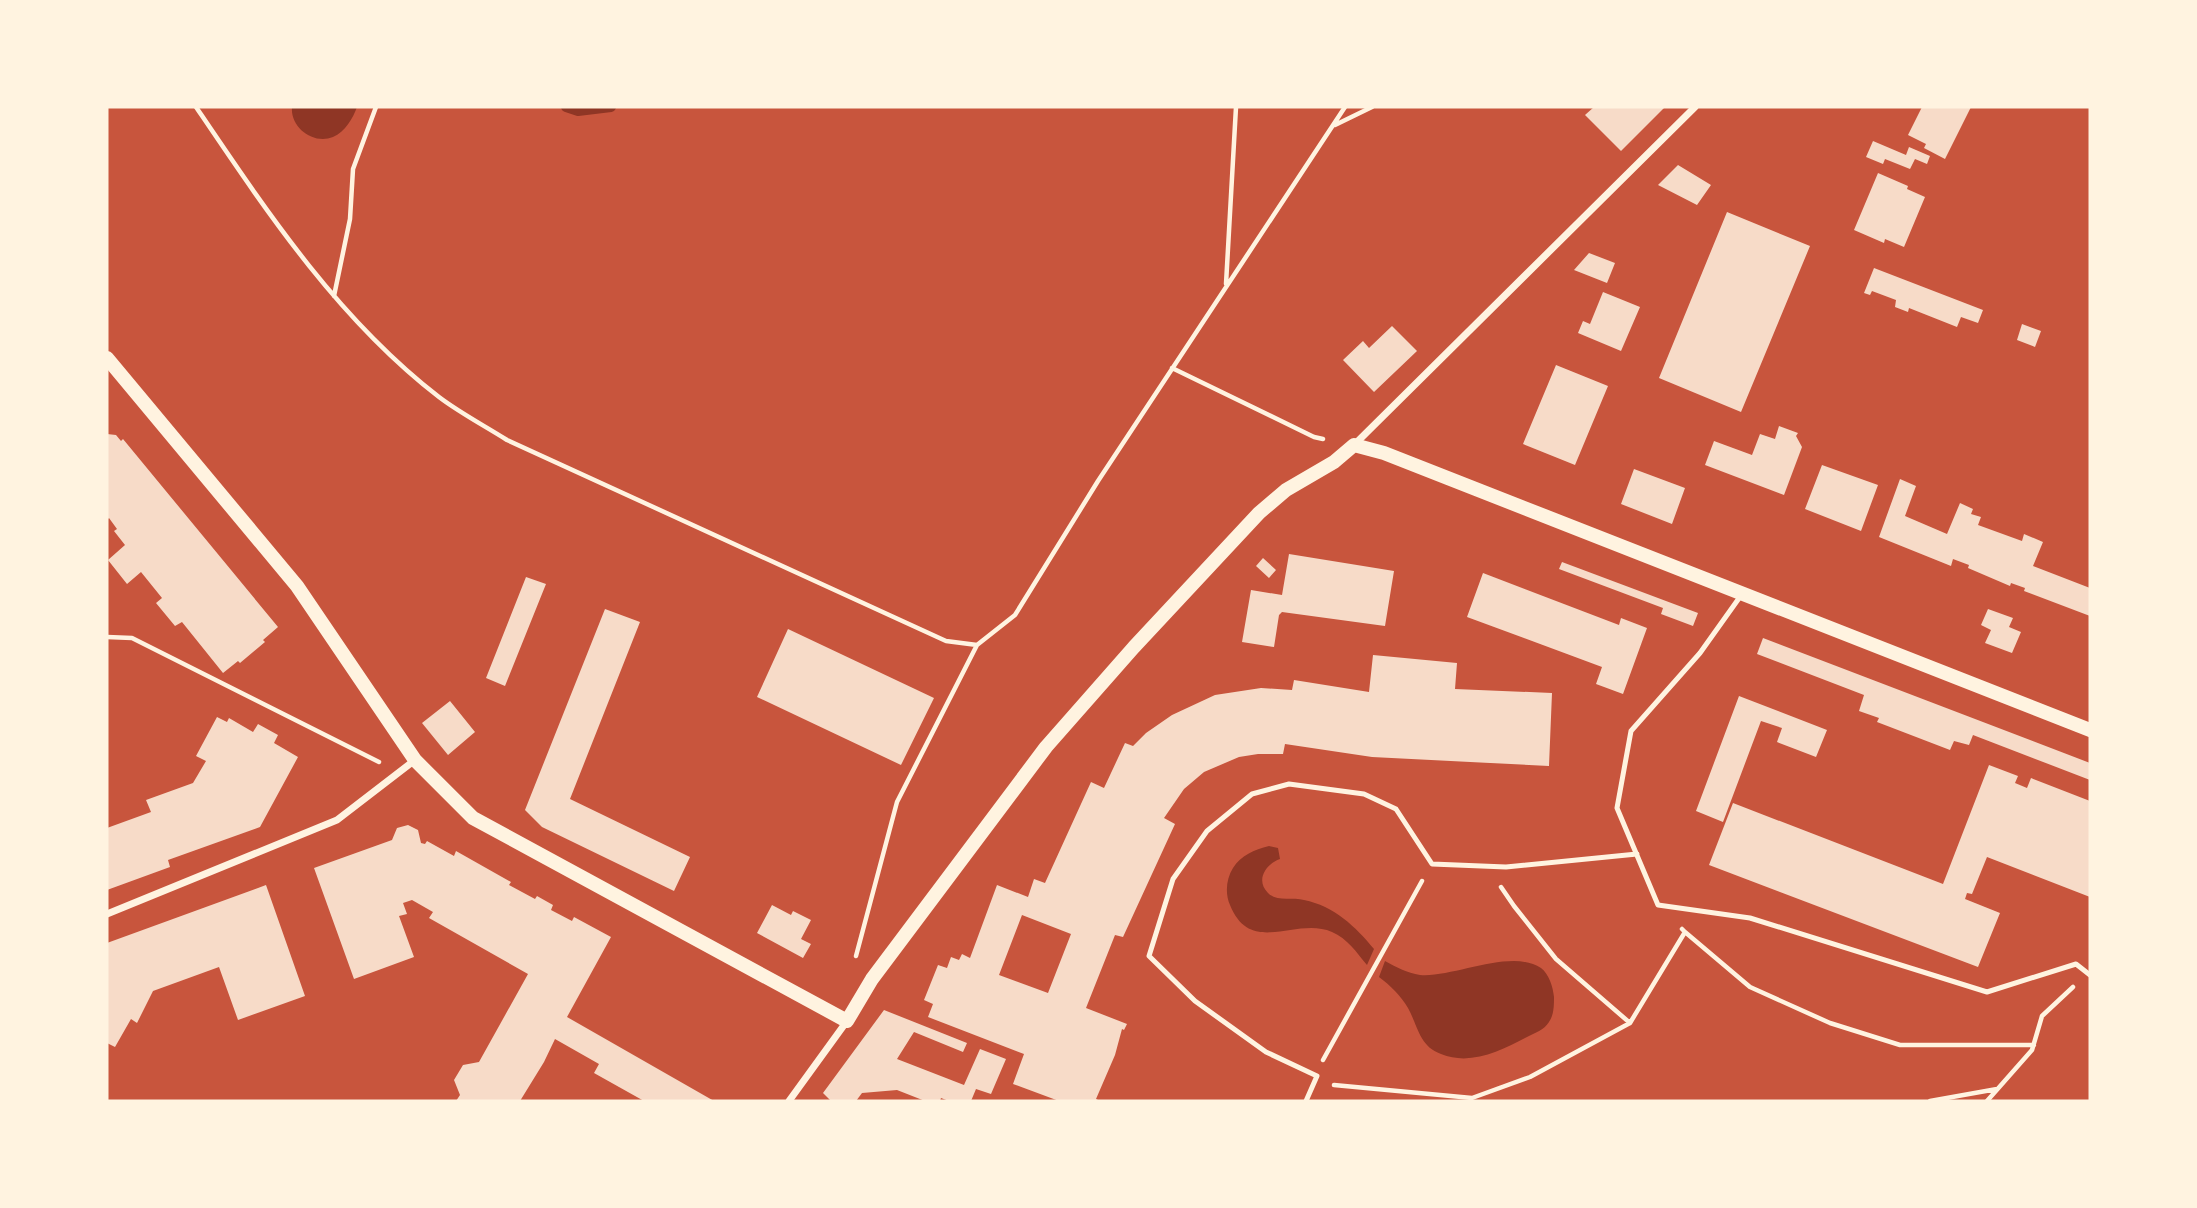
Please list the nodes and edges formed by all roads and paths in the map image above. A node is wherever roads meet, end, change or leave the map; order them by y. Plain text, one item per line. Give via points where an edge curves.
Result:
1 (196, 107) edge
2 (376, 107) edge
3 (1236, 107) edge
4 (1345, 107) edge
5 (1372, 107) edge
6 (1695, 107) edge
7 (1332, 126) junction
8 (1226, 284) junction
9 (334, 297) junction
10 (107, 360) edge
11 (1172, 368) junction
12 (1354, 445) junction
13 (1742, 594) junction
14 (107, 637) edge
15 (977, 645) junction
16 (2090, 730) edge
17 (415, 760) junction
18 (379, 762) dead end
19 (1637, 854) junction
20 (1432, 864) junction
21 (1487, 866) junction
22 (1658, 905) junction
23 (107, 914) edge
24 (1685, 932) junction
25 (855, 961) dead end
26 (2089, 974) edge
27 (847, 1021) junction
28 (1630, 1023) junction
29 (2034, 1045) junction
30 (1317, 1076) junction
31 (1998, 1089) junction
32 (792, 1100) edge
33 (1306, 1101) edge
34 (1930, 1101) edge
35 (1987, 1101) edge

1 - 9 path via 270,215
2 - 9 path via 353,169 350,219
3 - 8 path
4 - 7 path
5 - 7 path
6 - 12 street
7 - 8 path
8 - 11 path
9 - 15 path via 390,355 440,397 507,440 946,641
10 - 17 main road via 297,586
11 - 12 path via 1314,437
11 - 15 path via 1015,615
12 - 13 main road
12 - 27 main road via 1259,513 1134,646 1046,747 872,979
13 - 16 main road
13 - 19 lane via 1700,653 1630,732 1617,808
14 - 18 path via 132,638
15 - 25 path via 897,802
17 - 23 street via 337,820
17 - 27 main road via 473,818
19 - 21 lane
19 - 22 lane
20 - 21 lane
20 - 30 path
20 - 30 lane via 1396,808 1364,794 1289,784 1243,801 1207,831 1173,879 1149,956 1205,1008 1266,1052
21 - 28 path via 1556,959
22 - 24 path
22 - 26 lane via 1750,918 1987,992 2076,964
24 - 28 path
24 - 29 path via 1750,987 1830,1023 1900,1045
26 - 29 path via 2042,1016
27 - 32 street
28 - 30 path via 1530,1077 1472,1098 1319,1083
29 - 31 path
30 - 33 lane
31 - 34 path
31 - 35 path

